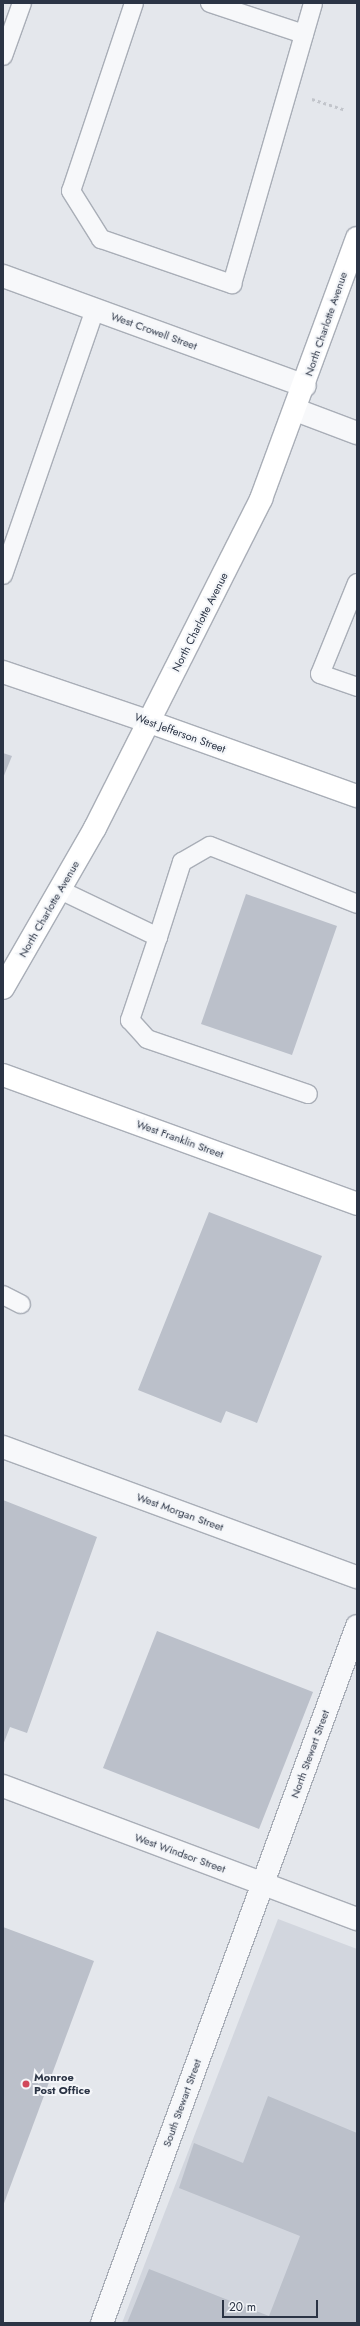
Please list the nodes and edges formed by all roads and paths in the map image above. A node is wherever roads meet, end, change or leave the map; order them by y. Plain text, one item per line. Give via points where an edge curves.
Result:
1 (22, 3) edge
2 (134, 3) edge
3 (313, 3) edge
4 (218, 4) edge
5 (304, 34) junction
6 (3, 56) edge
7 (319, 101) dead end
8 (346, 110) dead end
9 (357, 238) edge
10 (3, 276) edge
11 (95, 310) junction
12 (304, 386) junction
13 (296, 410) junction
14 (357, 433) edge
15 (3, 575) edge
16 (357, 582) edge
17 (3, 672) edge
18 (357, 687) edge
19 (150, 722) junction
20 (357, 796) edge
21 (60, 890) junction
22 (357, 904) edge
23 (158, 937) junction
24 (3, 988) edge
25 (3, 1075) edge
26 (308, 1094) dead end
27 (357, 1204) edge
28 (3, 1295) edge
29 (3, 1305) edge
30 (3, 1447) edge
31 (357, 1577) edge
32 (357, 1626) edge
33 (3, 1786) edge
34 (262, 1883) junction
35 (357, 1919) edge
36 (102, 2323) edge

1 - 6 lane
2 - 5 lane via 71,190 101,239 232,284
3 - 5 lane
4 - 5 lane
7 - 8 path
9 - 12 main road, North Charlotte Avenue
10 - 11 street, West Crowell Street
11 - 12 street, West Crowell Street
11 - 15 lane
12 - 13 main road, North Charlotte Avenue
13 - 14 street
13 - 19 main road, North Charlotte Avenue via 262,499
16 - 18 lane via 320,674
17 - 19 street, West Jefferson Street
19 - 20 main road, West Jefferson Street
19 - 21 main road, North Charlotte Avenue
21 - 23 lane
21 - 24 main road, North Charlotte Avenue
22 - 23 lane via 210,846 182,862
23 - 26 lane via 130,1020 147,1039
25 - 27 main road, West Franklin Street
28 - 29 lane via 21,1304
30 - 31 street, West Morgan Street
32 - 34 street, North Stewart Street
33 - 34 street, West Windsor Street
34 - 35 street, West Windsor Street
34 - 36 street, South Stewart Street

